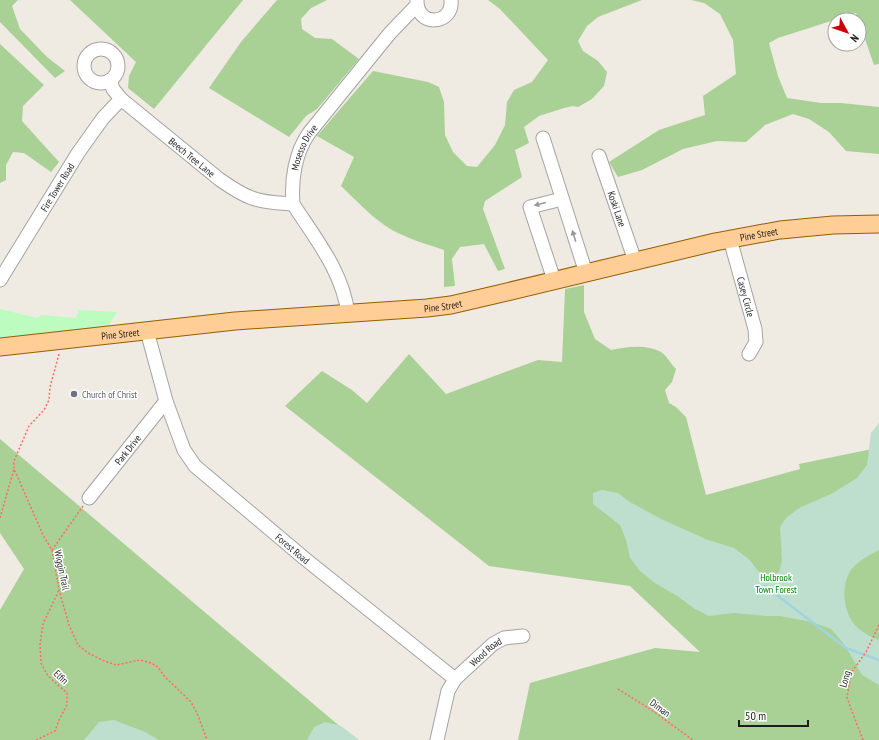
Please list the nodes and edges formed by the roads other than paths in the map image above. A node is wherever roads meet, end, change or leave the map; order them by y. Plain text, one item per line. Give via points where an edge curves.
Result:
1 (451, 0) edge
2 (417, 3) edge
3 (110, 80) dead end
4 (121, 99) junction
5 (543, 138) dead end
6 (599, 156) dead end
7 (562, 199) junction
8 (293, 204) junction
9 (879, 224) edge
10 (730, 239) junction
11 (5, 259) edge
12 (635, 261) junction
13 (586, 273) junction
14 (0, 280) edge
15 (554, 280) junction
16 (348, 314) junction
17 (146, 331) junction
18 (0, 347) edge
19 (749, 354) dead end
20 (166, 401) junction
21 (89, 498) road end
22 (523, 636) dead end
23 (455, 680) junction
24 (438, 740) edge

1 - 2 street, Mosesso Drive via 447,14 438,20 422,15
2 - 8 street, Mosesso Drive via 303,142 296,162
3 - 4 street, Beech Tree Lane
4 - 8 street, Beech Tree Lane via 232,188 263,201
4 - 11 street, Fire Tower Road via 87,140
5 - 7 street
6 - 12 street, Koski Lane
13 -> 7 street
7 -> 15 street via 530,207
8 - 16 street via 337,275
9 - 10 main road, Pine Street via 780,230
10 - 12 main road, Pine Street
10 - 19 street, Casey Circle via 755,329 756,342
11 - 14 street, Fire Tower Road
12 - 13 main road, Pine Street
13 - 15 main road, Pine Street
15 - 16 main road, Pine Street via 451,305
16 - 17 main road, Pine Street via 235,321
17 - 18 main road, Pine Street
17 - 20 street, Forest Road
20 - 21 street, Park Drive
20 - 23 street, Forest Road via 184,450 195,466
22 - 23 street, Wood Road via 504,638 493,644
23 - 24 street via 448,691

